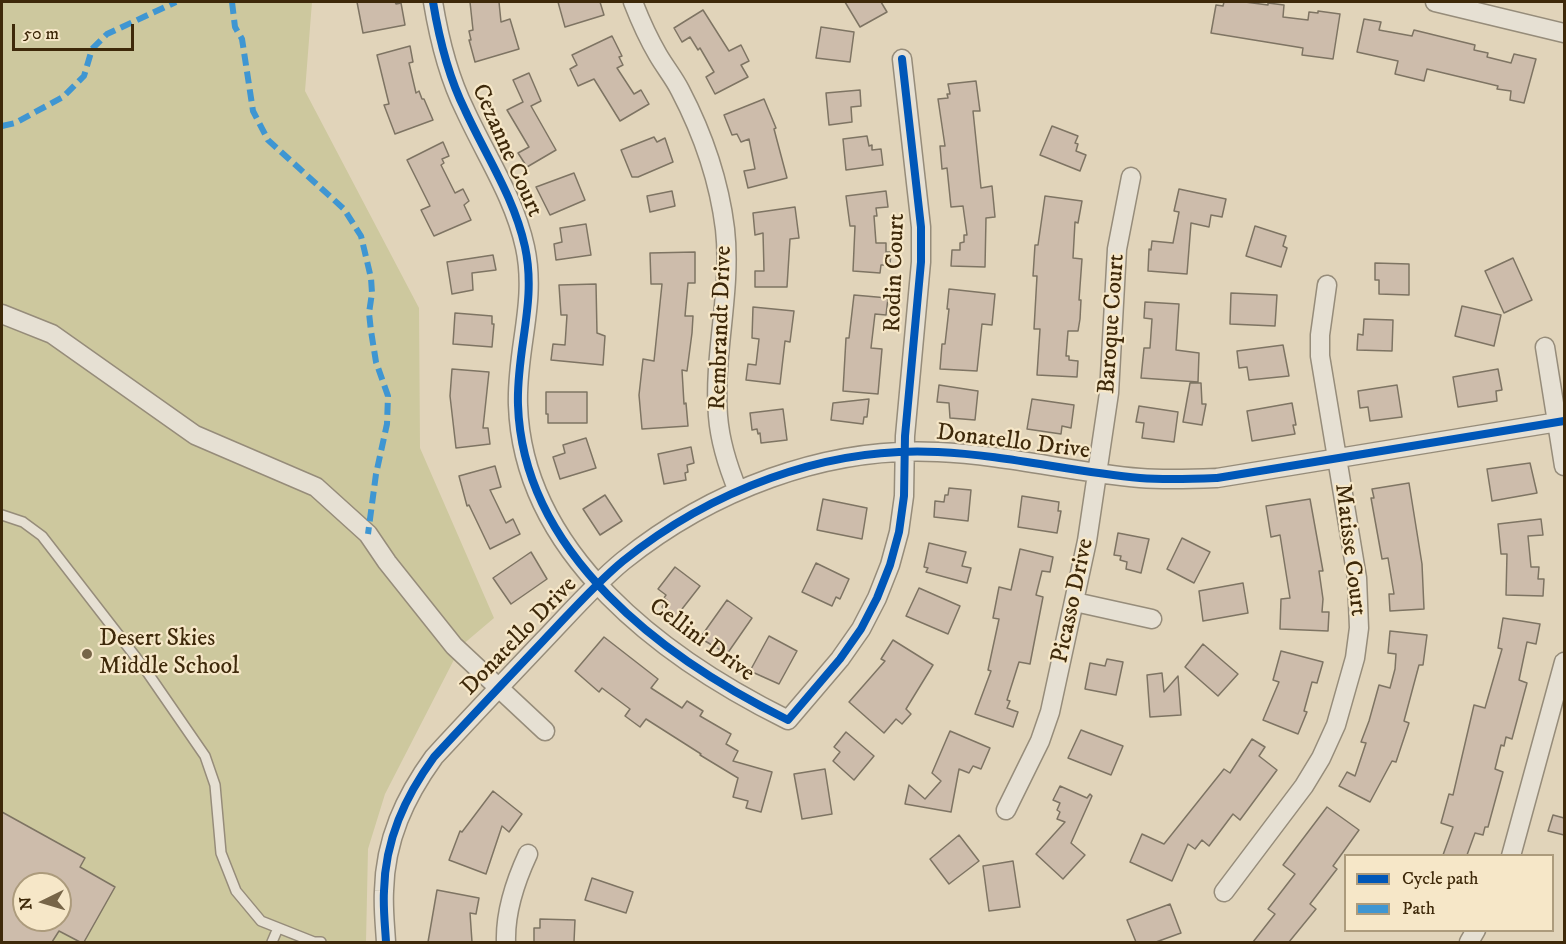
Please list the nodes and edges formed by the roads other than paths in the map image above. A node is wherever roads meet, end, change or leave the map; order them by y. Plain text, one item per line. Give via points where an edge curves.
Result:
1 (433, 2) edge
2 (633, 2) edge
3 (1435, 2) edge
4 (1564, 33) edge
5 (902, 59) dead end
6 (1131, 177) dead end
7 (1327, 285) dead end
8 (2, 314) edge
9 (1545, 347) dead end
10 (1561, 422) edge
11 (905, 452) junction
12 (1337, 459) junction
13 (1564, 466) edge
14 (1097, 472) junction
15 (738, 491) junction
16 (2, 515) edge
17 (598, 584) junction
18 (1075, 602) junction
19 (1152, 619) dead end
20 (1564, 662) edge
21 (500, 687) junction
22 (788, 720) joint
23 (545, 731) dead end
24 (1006, 810) dead end
25 (528, 854) dead end
26 (1511, 854) edge
27 (1224, 892) dead end
28 (278, 928) junction
29 (272, 942) edge
30 (321, 942) edge
31 (386, 942) edge
32 (506, 942) edge

1 - 17 street, Cezanne Court via 449,69 463,107 506,188 525,248 529,309 518,404 529,471 556,532
2 - 15 street, Rembrandt Drive via 643,28 695,120 718,190 727,270 718,417
3 - 4 street
5 - 11 street, Rodin Court via 921,227
6 - 14 street, Baroque Court via 1118,249 1109,393
7 - 12 street, Matisse Court via 1320,356
8 - 21 street via 52,334 195,435 316,487 368,534 454,646
9 - 10 street
10 - 12 street, Donatello Drive
10 - 13 street
11 - 14 street, Donatello Drive via 981,454
11 - 15 street, Donatello Drive via 818,465
11 - 22 street, Rodin Court via 899,532 877,598 840,659
12 - 14 street, Donatello Drive via 1177,480
12 - 27 street, Matisse Court via 1359,600 1355,658 1336,725 1321,758
14 - 18 street, Picasso Drive
15 - 17 street, Donatello Drive via 657,536
16 - 28 lane via 23,522 42,536 145,669 205,756 215,785 221,853 236,891 261,921
17 - 21 street, Donatello Drive
17 - 22 street, Cellini Drive via 634,619 712,679
18 - 19 street
18 - 24 street, Picasso Drive via 1050,712
20 - 26 street
21 - 23 street
21 - 31 street, Donatello Drive via 434,757 403,808 386,864
25 - 32 street via 508,909
28 - 29 lane
28 - 30 lane

